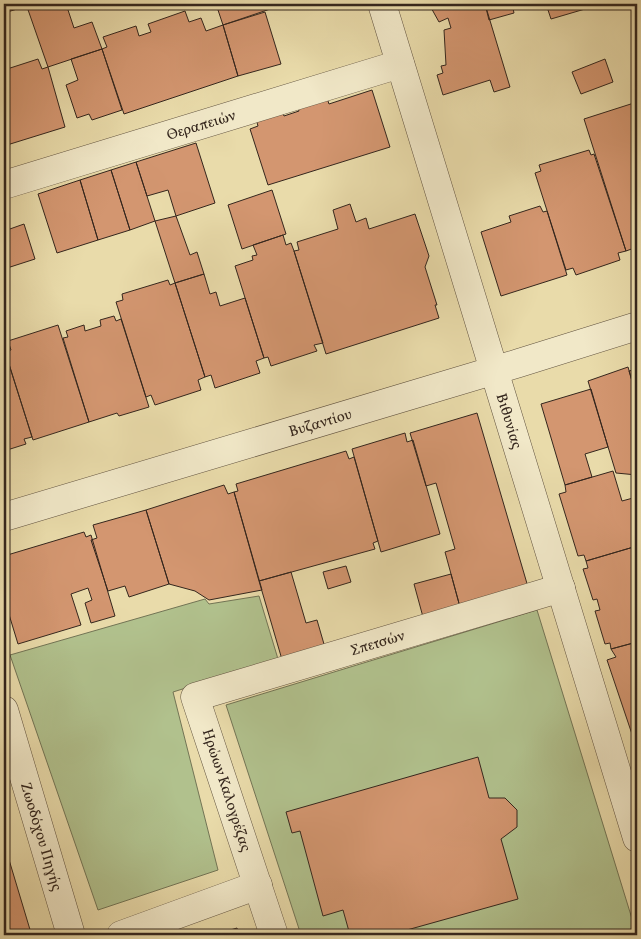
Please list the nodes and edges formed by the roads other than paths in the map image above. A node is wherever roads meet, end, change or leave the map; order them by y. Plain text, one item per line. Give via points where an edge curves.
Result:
1 (382, 4) edge
2 (400, 64) junction
3 (4, 185) edge
4 (637, 326) edge
5 (494, 370) junction
6 (4, 517) edge
7 (561, 588) junction
8 (195, 697) joint
9 (4, 710) edge
10 (629, 780) edge
11 (637, 838) edge
12 (258, 885) junction
13 (71, 935) edge
14 (121, 935) edge
15 (274, 935) edge

1 - 2 street, Βιθυνίας
2 - 3 street, Θεραπειών
2 - 5 street, Βιθυνίας
4 - 5 street, Βυζαντίου
5 - 6 street, Βυζαντίου
5 - 7 street, Βιθυνίας
7 - 8 street, Σπετσών
7 - 10 street, Βιθυνίας
8 - 12 street, Ηρώων Καλογρέζας
9 - 13 street, Ζωοδόχου Πηγής
10 - 11 street, Βιθυνίας
12 - 14 street
12 - 15 street, Ηρώων Καλογρέζας

